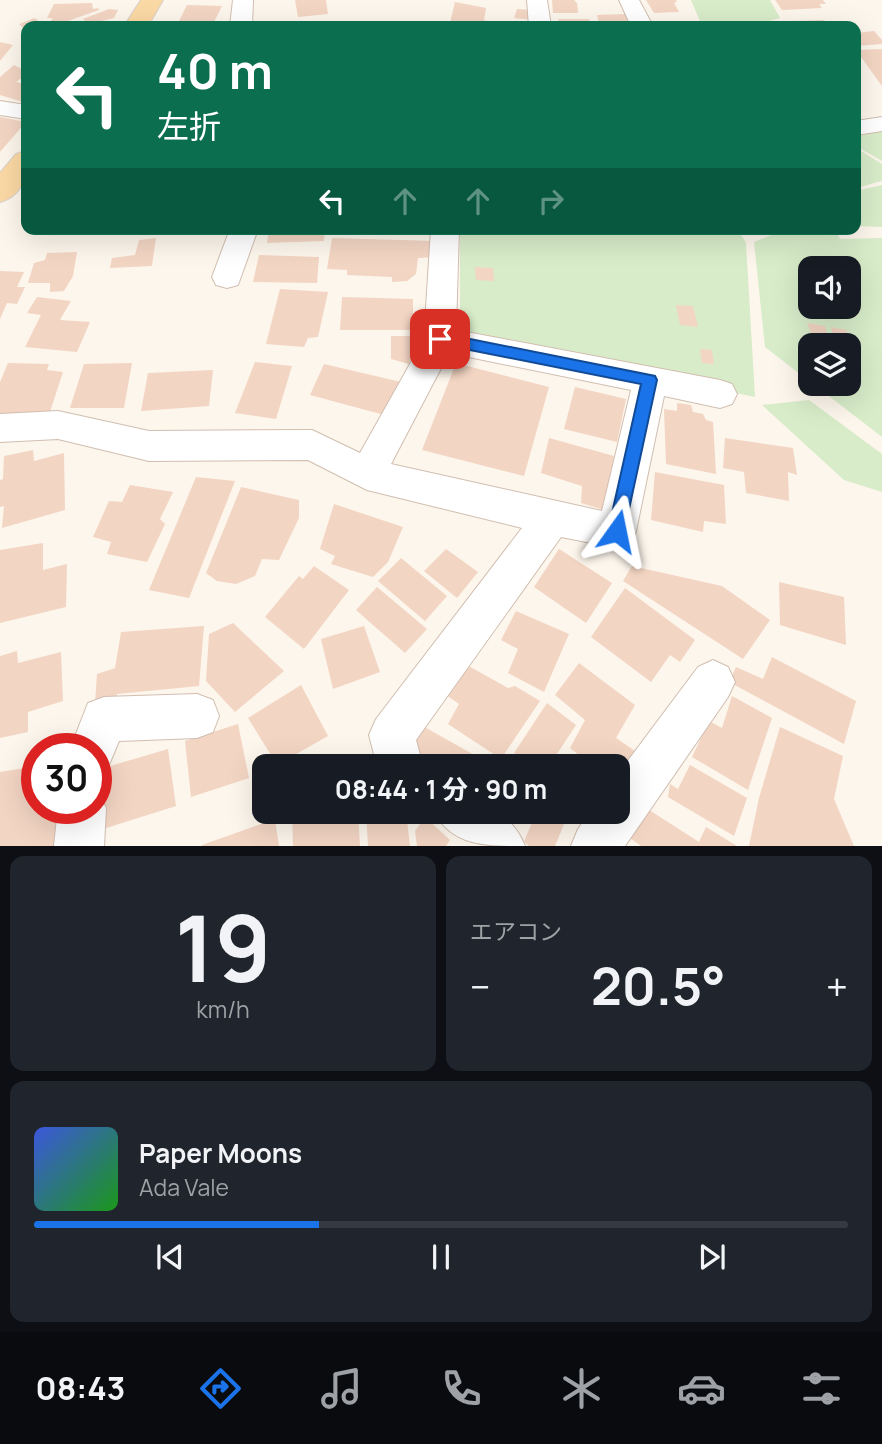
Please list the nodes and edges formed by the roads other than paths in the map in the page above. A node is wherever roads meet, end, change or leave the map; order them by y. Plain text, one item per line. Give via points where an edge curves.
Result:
1 (152, 0) edge
2 (243, 0) edge
3 (537, 0) edge
4 (629, 0) edge
5 (139, 21) edge
6 (241, 21) edge
7 (539, 21) edge
8 (640, 21) edge
9 (0, 108) edge
10 (21, 111) edge
11 (882, 124) edge
12 (861, 127) edge
13 (21, 166) edge
14 (0, 192) edge
15 (242, 235) edge
16 (445, 235) edge
17 (227, 277) dead end
18 (440, 339) junction
19 (650, 380) junction
20 (720, 394) dead end
21 (0, 428) edge
22 (367, 474) junction
23 (552, 518) junction
24 (713, 682) dead end
25 (197, 716) dead end
26 (99, 733) edge
27 (397, 754) edge
28 (81, 824) edge
29 (474, 824) edge
30 (79, 845) edge
31 (501, 845) edge
32 (595, 845) edge

1 - 5 main road
2 - 6 street
3 - 7 street
4 - 8 street
9 - 10 street
11 - 12 street
13 - 14 main road
15 - 17 street
16 - 18 street
18 - 19 street
18 - 22 street
19 - 20 street
19 - 23 street via 617,531
21 - 22 street via 58,425 149,446 313,444
22 - 23 street
23 - 27 street via 392,735
24 - 32 street
25 - 26 street via 104,719
28 - 30 street
29 - 31 street

